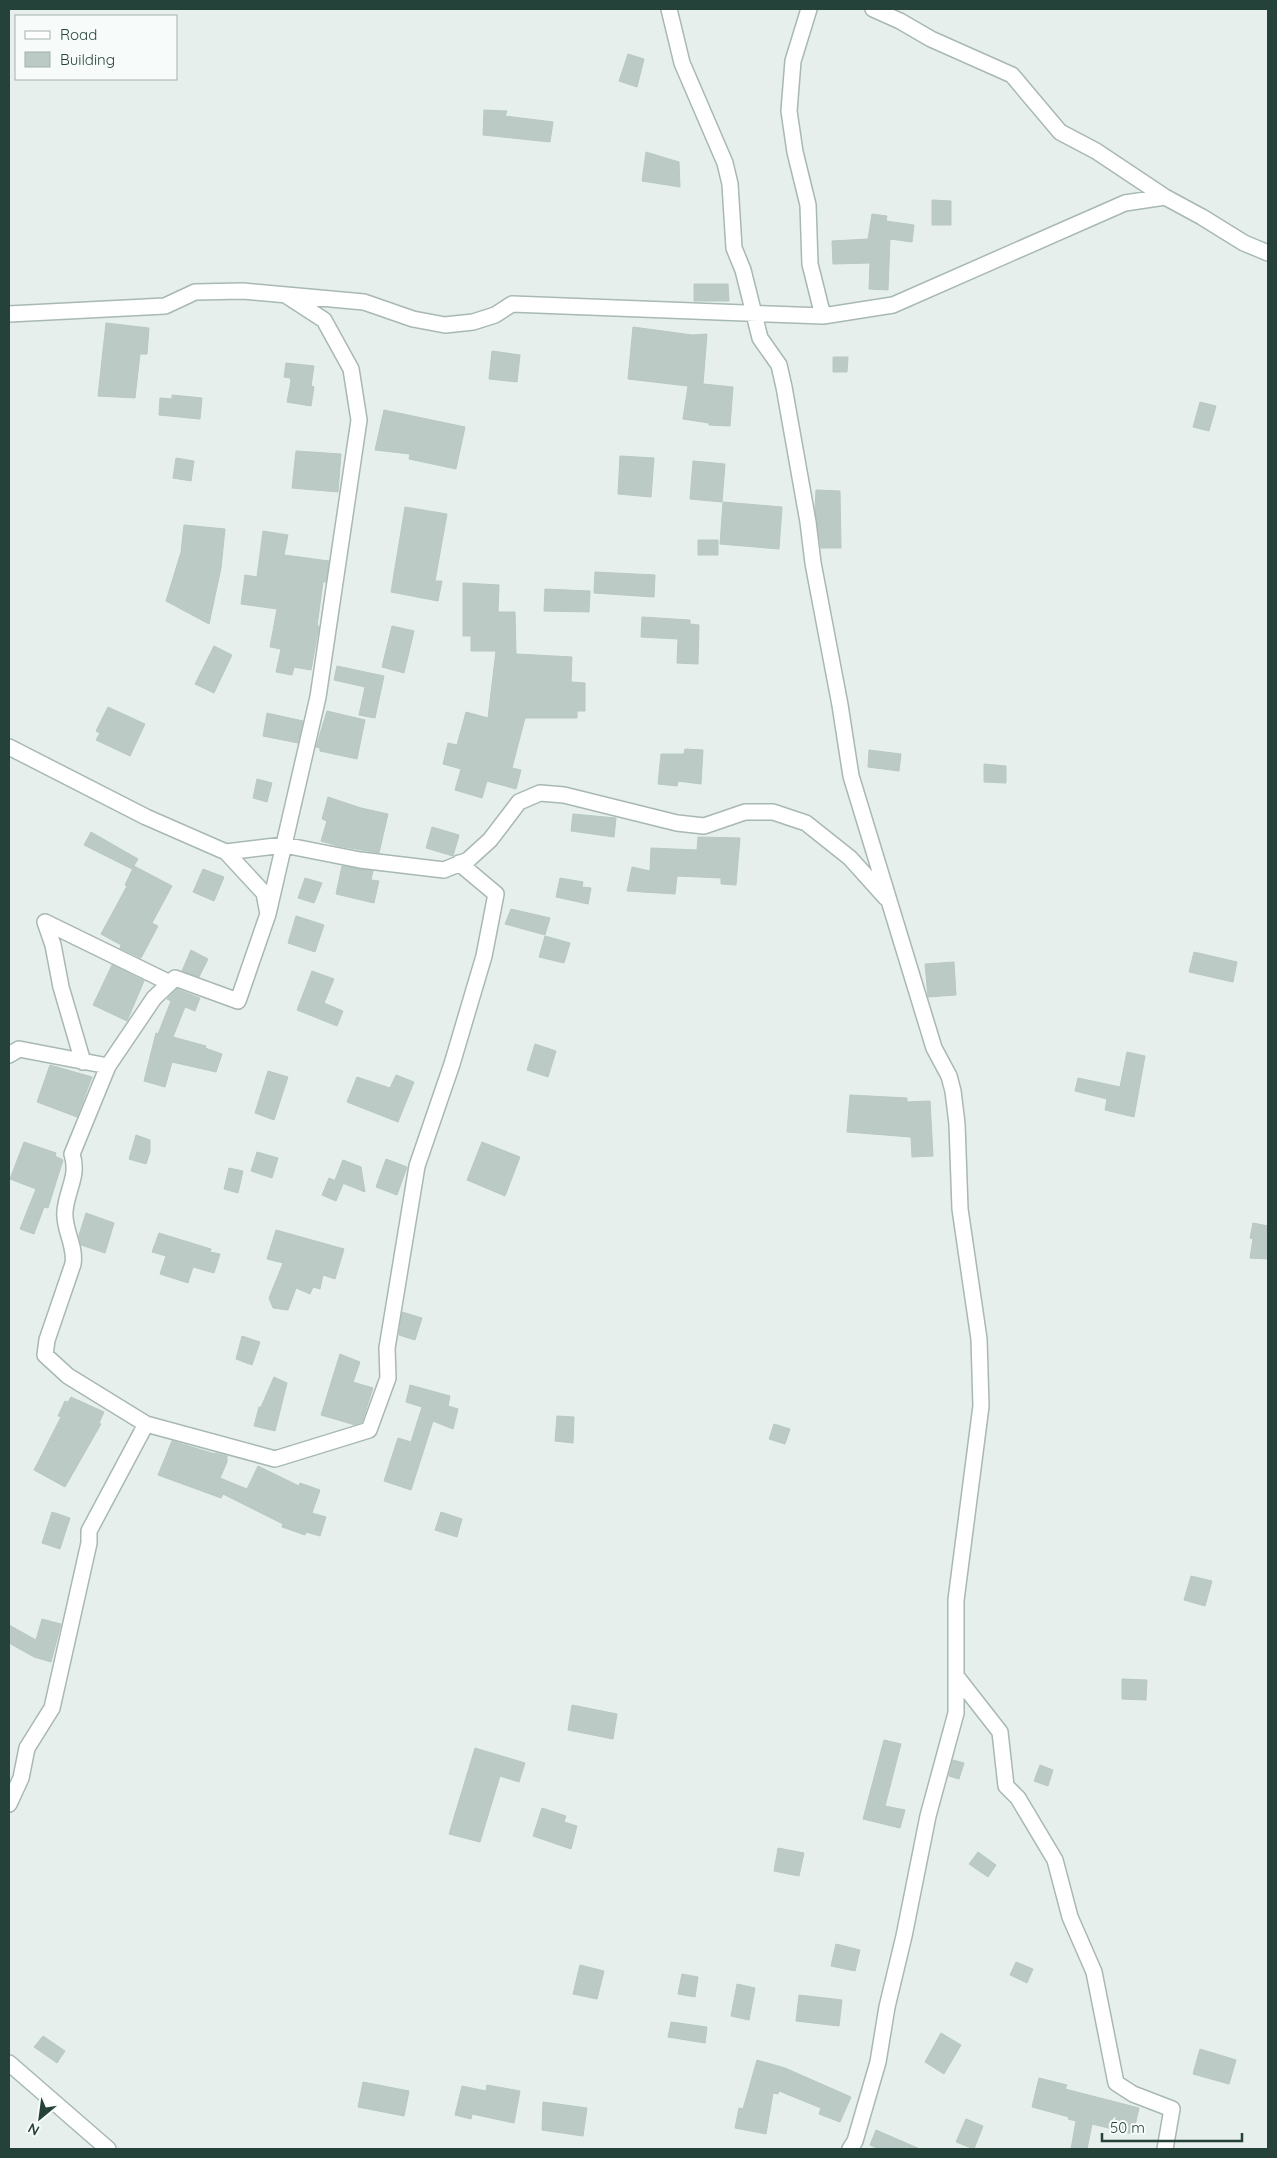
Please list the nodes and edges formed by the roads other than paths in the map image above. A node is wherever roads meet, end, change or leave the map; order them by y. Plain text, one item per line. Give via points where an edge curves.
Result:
1 (670, 9) edge
2 (810, 9) edge
3 (874, 9) edge
4 (1165, 197) junction
5 (1268, 253) edge
6 (286, 295) junction
7 (754, 313) junction
8 (9, 314) edge
9 (823, 316) junction
10 (9, 747) edge
11 (284, 845) junction
12 (226, 852) junction
13 (459, 864) junction
14 (889, 901) junction
15 (268, 914) junction
16 (170, 983) junction
17 (9, 1055) edge
18 (83, 1062) junction
19 (108, 1066) junction
20 (146, 1424) junction
21 (957, 1677) junction
22 (9, 1804) edge
23 (9, 2063) edge
24 (108, 2149) edge
25 (850, 2149) edge
26 (1166, 2149) edge

1 - 7 street via 682,63 726,163 734,248
2 - 9 street via 794,61 789,111 808,205 810,264
3 - 4 street via 1012,75 1060,132 1096,151
4 - 5 street via 1244,244
4 - 9 street via 1125,203 893,305
6 - 7 street via 364,302 445,325 496,315 512,304
6 - 8 street via 243,291 195,292 165,306
6 - 11 street via 324,320 351,369 359,420 318,697
7 - 9 street
7 - 14 street via 760,338 779,365 851,776
10 - 12 street via 146,817
11 - 12 street
11 - 13 street via 360,860 444,870
11 - 15 street
12 - 15 street via 264,893
13 - 14 street via 490,840 519,802 540,793 564,795 677,823 704,826 746,812 773,812 806,822 850,858
13 - 20 street via 496,894 482,965 417,1166 387,1348 388,1378 370,1430 275,1459
14 - 21 street via 934,1048 953,1091 960,1209 979,1339 981,1406 956,1600
15 - 16 street via 238,1001 175,978
16 - 18 street via 45,922
16 - 19 street via 154,998
17 - 18 street via 19,1049
18 - 19 street
19 - 20 street via 72,1154 74,1175 65,1211 66,1226 75,1253 46,1355 68,1376
20 - 22 street via 89,1531 52,1708 27,1748 20,1778
21 - 25 street via 956,1713 928,1816 878,2062
21 - 26 street via 1000,1732 1006,1786 1018,1798 1055,1860 1070,1917 1094,1972 1116,2083 1133,2094 1172,2109
23 - 24 street

